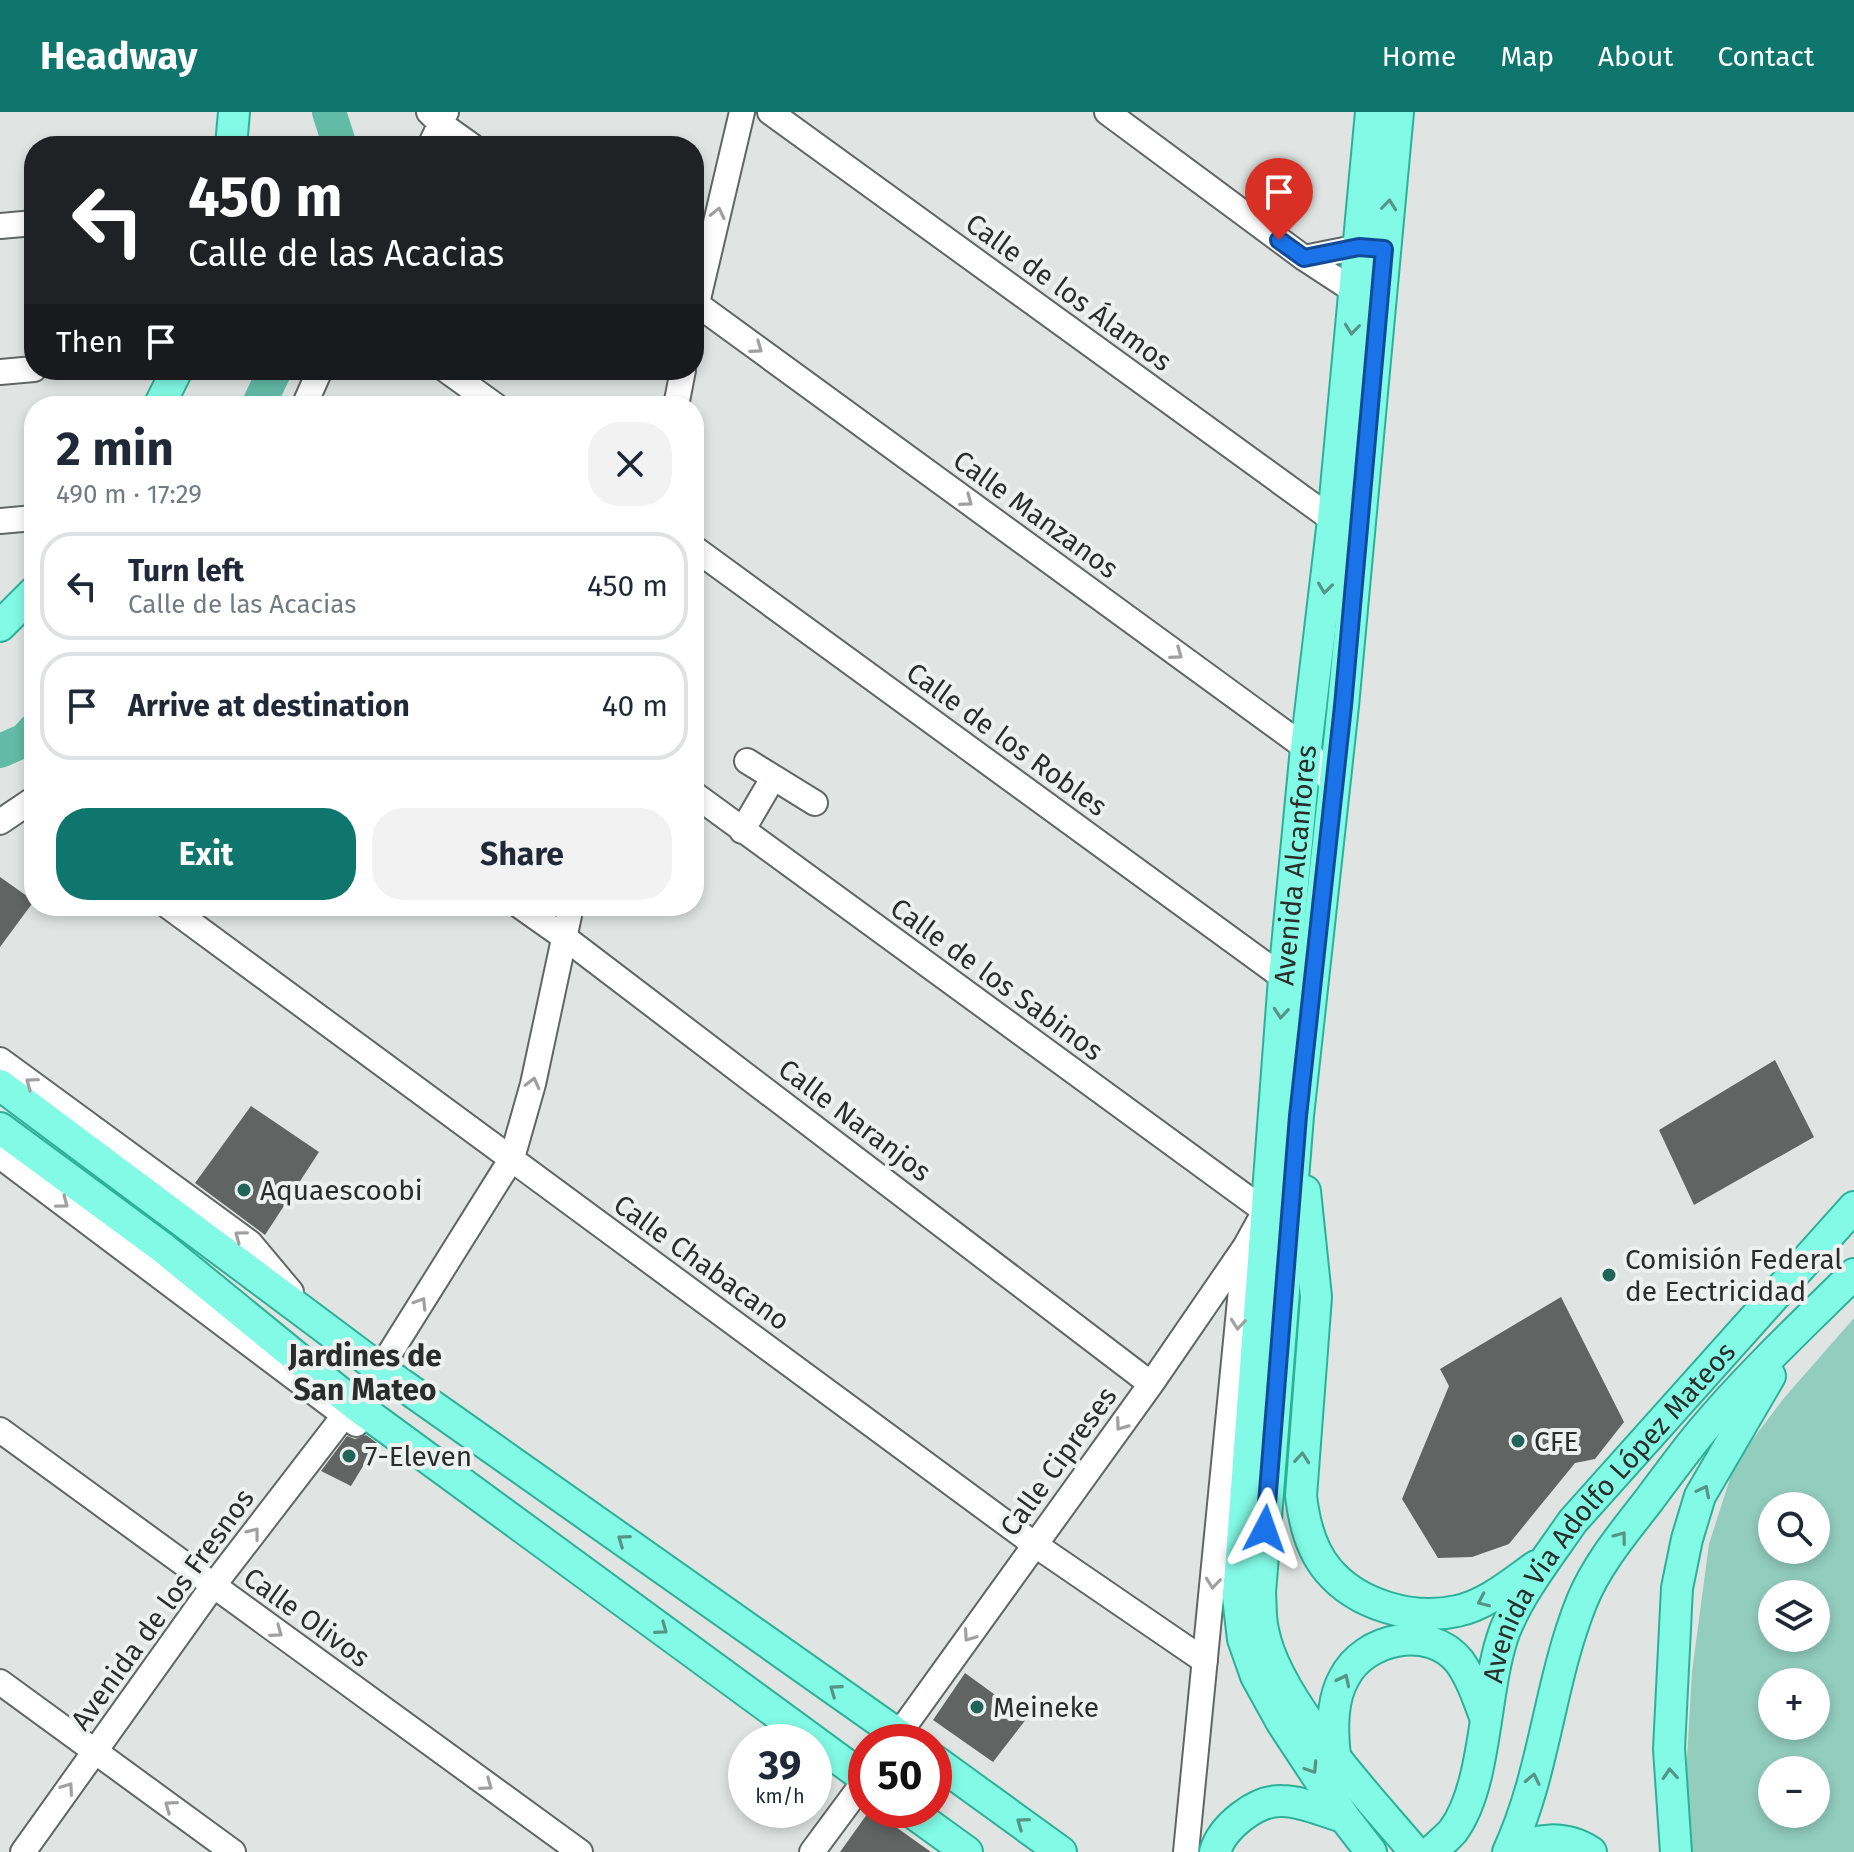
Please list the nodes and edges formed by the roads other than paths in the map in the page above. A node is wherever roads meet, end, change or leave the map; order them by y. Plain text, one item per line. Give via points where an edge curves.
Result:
1 (234, 112) edge
2 (742, 112) edge
3 (770, 112) edge
4 (1107, 112) edge
5 (1371, 112) edge
6 (1398, 112) edge
7 (437, 124) edge
8 (232, 136) edge
9 (456, 136) edge
10 (24, 224) edge
11 (0, 226) edge
12 (1372, 248) junction
13 (1304, 258) junction
14 (704, 270) edge
15 (1356, 292) junction
16 (704, 313) edge
17 (24, 370) edge
18 (0, 372) edge
19 (460, 380) edge
20 (482, 396) edge
21 (24, 519) edge
22 (1333, 520) junction
23 (0, 521) edge
24 (704, 555) edge
25 (24, 602) edge
26 (0, 626) edge
27 (1306, 748) junction
28 (747, 761) dead end
29 (773, 778) junction
30 (1333, 785) junction
31 (704, 802) edge
32 (815, 803) dead end
33 (24, 808) edge
34 (0, 822) edge
35 (742, 831) junction
36 (182, 916) edge
37 (534, 916) edge
38 (569, 916) edge
39 (564, 937) junction
40 (1284, 978) junction
41 (0, 1060) edge
42 (0, 1085) edge
43 (1298, 1116) junction
44 (0, 1128) edge
45 (0, 1156) edge
46 (512, 1158) junction
47 (1854, 1207) edge
48 (1265, 1211) junction
49 (1245, 1247) junction
50 (1854, 1274) edge
51 (310, 1316) junction
52 (1799, 1327) junction
53 (380, 1369) junction
54 (1151, 1384) junction
55 (349, 1410) junction
56 (0, 1430) edge
57 (1034, 1544) junction
58 (1548, 1558) junction
59 (213, 1586) junction
60 (1205, 1661) junction
61 (0, 1682) edge
62 (1485, 1717) junction
63 (878, 1724) edge
64 (911, 1724) edge
65 (94, 1751) junction
66 (848, 1766) edge
67 (1343, 1766) junction
68 (952, 1773) edge
69 (848, 1803) edge
70 (934, 1828) edge
71 (1356, 1833) edge
72 (23, 1852) edge
73 (233, 1852) edge
74 (580, 1852) edge
75 (812, 1852) edge
76 (967, 1852) edge
77 (1061, 1852) edge
78 (1186, 1852) edge
79 (1215, 1852) edge
80 (1415, 1852) edge
81 (1431, 1852) edge
82 (1508, 1852) edge
83 (1591, 1852) edge
84 (1676, 1852) edge

1 - 8 main road
14 -> 2 street
3 - 22 street, Calle de los Álamos
4 - 13 street
5 - 12 main road, Avenida Alcanfores
12 -> 6 main road, Avenida Alcanfores
7 - 9 street
10 - 11 street
12 - 13 street
12 - 15 main road, Avenida Alcanfores
12 - 30 main road, Avenida Alcanfores via 1343,706
13 - 15 street
15 -> 22 main road, Avenida Alcanfores
16 -> 27 street, Calle Manzanos
17 - 18 street
19 - 20 street
21 - 23 street
22 -> 27 main road, Avenida Alcanfores
24 - 40 street, Calle de los Robles
25 - 26 main road
27 - 30 street, Calle Manzanos
27 - 40 main road, Avenida Alcanfores
28 - 29 street
29 - 32 street
29 - 35 street
30 - 43 main road, Avenida Alcanfores
31 - 35 street, Calle de los Sabinos
33 - 34 street
35 - 48 street, Calle de los Sabinos
36 - 46 street, Calle Chabacano
37 - 39 street, Calle Naranjos
38 - 39 street
46 -> 39 street
39 - 54 street, Calle Naranjos
40 -> 48 main road, Avenida Alcanfores
51 -> 41 street via 250,1243
42 - 51 main road
58 -> 43 main road via 1494,1596 1459,1611 1433,1614 1369,1600 1325,1568 1303,1520 1301,1496 1316,1297
43 - 67 main road, Avenida Alcanfores via 1260,1593 1263,1630 1276,1668
44 - 55 main road via 163,1248
45 -> 55 street
53 -> 46 street
46 - 57 street, Calle Chabacano
47 - 58 main road, Avenida Via Adolfo López Mateos via 1573,1521
48 - 49 street, Calle Cipreses
48 -> 71 main road, Avenida Alcanfores via 1238,1597 1243,1639 1282,1723
49 - 54 street, Calle Cipreses
49 -> 60 street
50 - 52 main road, Avenida Via Adolfo López Mateos
51 - 53 main road
82 -> 52 main road, Avenida Via Adolfo López Mateos via 1530,1795 1562,1652 1583,1597 1615,1544 1702,1431
84 -> 52 main road via 1669,1749 1677,1588 1687,1539 1700,1496
53 - 55 street, Avenida de los Fresnos
63 -> 53 main road
54 -> 57 street, Calle Cipreses
59 -> 55 street, Avenida de los Fresnos
55 -> 66 main road via 509,1517
56 - 59 street, Calle Olivos
57 - 60 street, Calle Chabacano
57 -> 64 street, Calle Cipreses
58 - 62 main road, Avenida Via Adolfo López Mateos via 1506,1630
59 - 65 street, Avenida de los Fresnos
59 -> 74 street, Calle Olivos
60 - 78 street
61 - 65 street
67 -> 62 main road via 1333,1737 1343,1679 1360,1658 1391,1641 1437,1645 1457,1659
62 - 81 main road, Avenida Via Adolfo López Mateos via 1469,1799 1453,1830
72 -> 65 street, Avenida de los Fresnos
73 -> 65 street
67 - 80 main road, Avenida Alcanfores
77 -> 68 main road
69 - 75 street
70 - 76 main road
71 - 79 main road via 1282,1801 1257,1806 1234,1823
82 - 83 main road via 1524,1843 1558,1839

